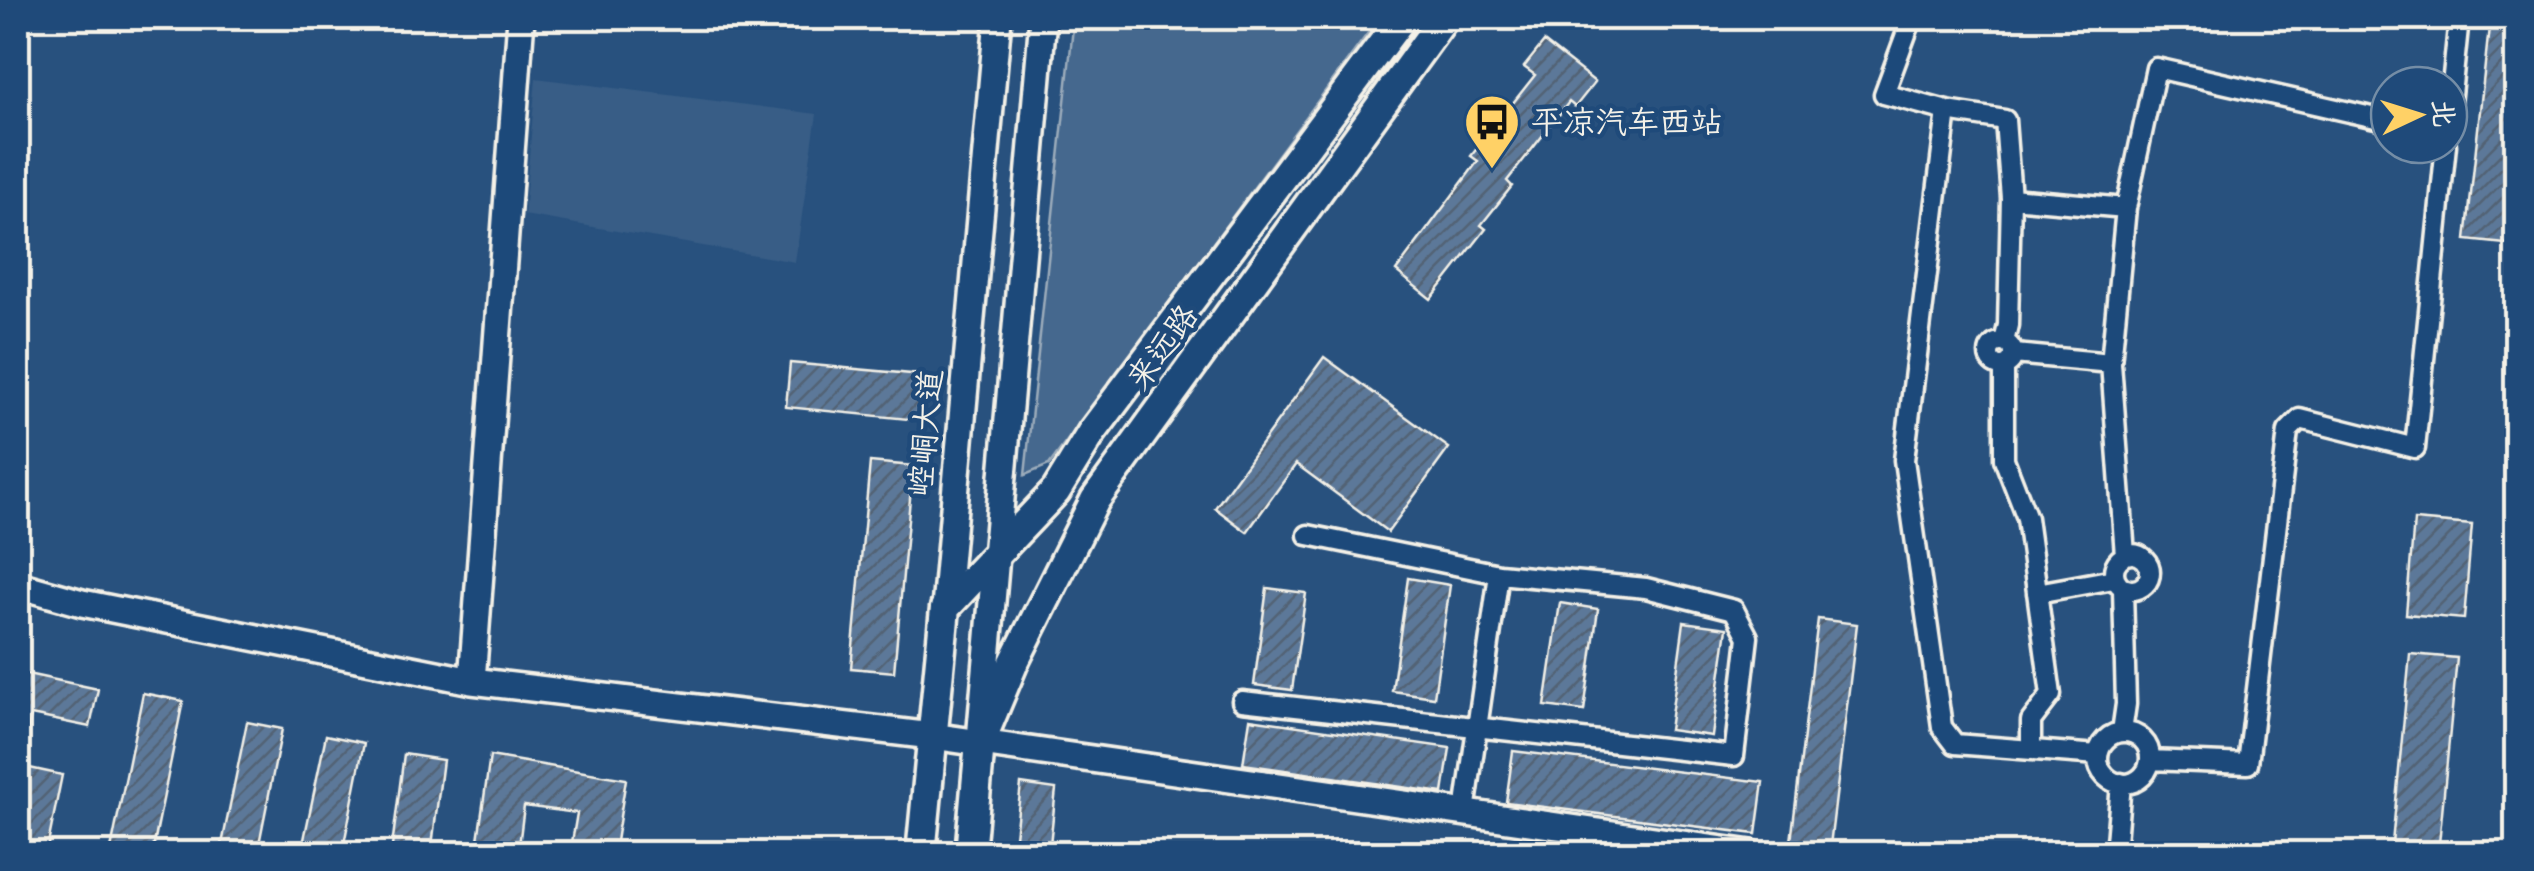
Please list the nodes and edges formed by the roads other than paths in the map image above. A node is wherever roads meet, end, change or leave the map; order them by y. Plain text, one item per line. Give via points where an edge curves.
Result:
1 (521, 18) edge
2 (998, 18) edge
3 (1044, 18) edge
4 (1402, 18) edge
5 (1444, 18) edge
6 (1912, 18) edge
7 (2459, 18) edge
8 (2454, 65) edge
9 (1947, 111) junction
10 (2369, 116) edge
11 (2444, 165) edge
12 (2011, 198) junction
13 (2126, 208) junction
14 (2007, 354) junction
15 (2110, 363) junction
16 (1308, 535) dead end
17 (2125, 555) junction
18 (996, 558) junction
19 (1499, 574) junction
20 (2119, 584) junction
21 (18, 586) edge
22 (2037, 592) junction
23 (945, 608) junction
24 (472, 681) junction
25 (1242, 701) dead end
26 (1478, 727) junction
27 (2122, 732) junction
28 (932, 736) junction
29 (980, 743) junction
30 (2032, 750) junction
31 (2098, 755) junction
32 (2150, 760) junction
33 (2121, 784) junction
34 (1464, 812) junction
35 (921, 854) edge
36 (970, 854) edge
37 (1752, 854) edge
38 (2115, 854) edge

1 - 24 main road
2 - 23 main road, 崆峒大道
3 - 18 main road
4 - 18 main road, 来远路 via 1092,432 1056,491
5 - 29 main road, 来远路 via 1095,500
6 - 9 street via 1884,94
7 - 8 street
9 - 12 street via 2004,120
9 - 30 street via 1904,460 1942,727 1955,744
10 - 13 street via 2156,68
11 - 32 street via 2415,448 2300,419 2288,431 2248,764
12 - 13 street
12 - 14 street
13 - 15 street
14 - 15 street
14 - 22 street via 2004,459 2027,518
15 - 17 street
16 - 19 street
17 - 20 street via 2115,564
17 - 20 street via 2140,556 2150,573 2144,586
18 - 23 main road, 来远路
18 - 29 main road
19 - 26 street
19 - 26 street via 1646,588 1734,610 1748,637 1734,756
20 - 22 street
20 - 27 street
21 - 24 main road
22 - 30 street via 2051,696 2031,720
23 - 28 main road, 崆峒大道
24 - 28 main road
25 - 26 street
26 - 34 street
27 - 31 street via 2106,739
27 - 32 street via 2146,743
28 - 29 main road
28 - 35 main road, 崆峒大道
29 - 34 main road
29 - 36 main road
30 - 31 street
31 - 33 street via 2106,777
32 - 33 street via 2137,781
33 - 38 street
34 - 37 main road

